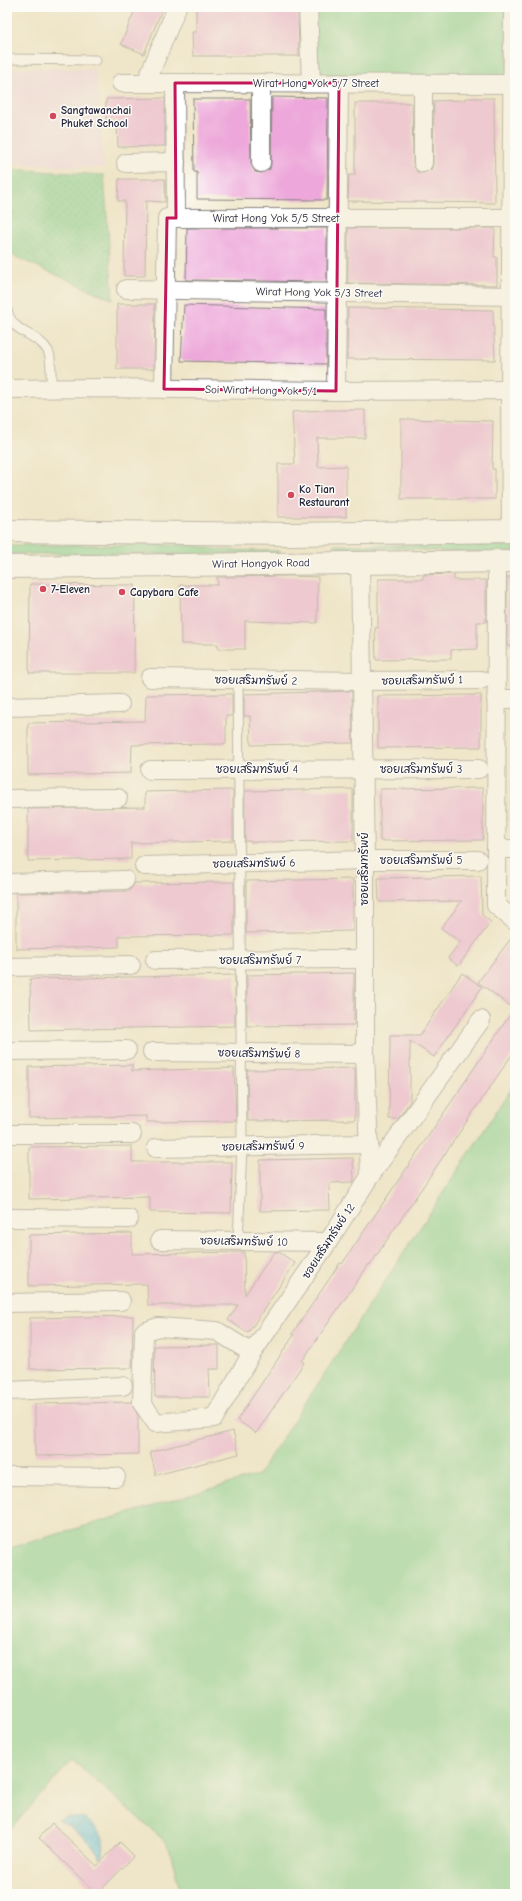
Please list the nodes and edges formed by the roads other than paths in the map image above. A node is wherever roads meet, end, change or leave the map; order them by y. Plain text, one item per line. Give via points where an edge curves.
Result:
1 (177, 7) edge
2 (308, 7) edge
3 (513, 7) edge
4 (7, 59) edge
5 (96, 60) dead end
6 (340, 82) junction
7 (121, 83) dead end
8 (146, 83) junction
9 (175, 83) junction
10 (261, 83) junction
11 (311, 83) junction
12 (423, 84) junction
13 (513, 84) edge
14 (176, 162) junction
15 (261, 163) dead end
16 (423, 163) dead end
17 (126, 164) dead end
18 (513, 183) edge
19 (176, 218) junction
20 (338, 218) junction
21 (511, 218) junction
22 (512, 288) edge
23 (126, 289) dead end
24 (164, 290) junction
25 (337, 293) junction
26 (7, 310) edge
27 (52, 388) junction
28 (7, 389) edge
29 (164, 389) junction
30 (513, 390) edge
31 (336, 391) junction
32 (7, 531) edge
33 (513, 531) edge
34 (290, 534) junction
35 (506, 561) edge
36 (360, 562) junction
37 (290, 563) junction
38 (7, 567) edge
39 (150, 678) dead end
40 (238, 680) junction
41 (481, 680) dead end
42 (362, 681) junction
43 (496, 699) junction
44 (515, 699) edge
45 (120, 704) dead end
46 (7, 707) edge
47 (364, 769) junction
48 (478, 769) dead end
49 (150, 770) dead end
50 (239, 770) junction
51 (118, 798) dead end
52 (7, 799) edge
53 (515, 848) edge
54 (496, 849) junction
55 (365, 860) junction
56 (478, 860) dead end
57 (239, 864) junction
58 (144, 866) dead end
59 (125, 880) dead end
60 (7, 883) edge
61 (515, 920) edge
62 (364, 959) junction
63 (155, 960) dead end
64 (241, 960) junction
65 (131, 965) dead end
66 (7, 967) edge
67 (481, 1020) dead end
68 (127, 1050) dead end
69 (7, 1051) edge
70 (152, 1052) dead end
71 (242, 1053) junction
72 (365, 1054) junction
73 (7, 1134) edge
74 (132, 1134) dead end
75 (369, 1144) junction
76 (242, 1146) junction
77 (156, 1148) dead end
78 (370, 1176) junction
79 (7, 1218) edge
80 (129, 1219) dead end
81 (160, 1240) dead end
82 (238, 1241) junction
83 (328, 1242) junction
84 (121, 1301) dead end
85 (7, 1303) edge
86 (252, 1353) junction
87 (123, 1386) dead end
88 (7, 1391) edge
89 (7, 1476) edge
90 (116, 1477) dead end

1 - 8 street
2 - 11 street
3 - 13 street
4 - 5 lane
6 - 11 street, Wirat Hong Yok 5/7 Street
6 - 12 street, Wirat Hong Yok 5/7 Street
6 - 20 street
7 - 8 street, Wirat Hong Yok 5/7 Street
8 - 9 street, Wirat Hong Yok 5/7 Street
9 - 10 street, Wirat Hong Yok 5/7 Street
9 - 14 street
10 - 11 street, Wirat Hong Yok 5/7 Street
10 - 15 street
12 - 13 street, Wirat Hong Yok 5/7 Street
12 - 16 street
13 - 18 street
14 - 17 street
14 - 19 street
18 - 21 street
19 - 20 street, Wirat Hong Yok 5/5 Street
19 - 24 street via 167,218
20 - 21 street, Wirat Hong Yok 5/5 Street
20 - 25 street
21 - 22 street
22 - 25 street, Wirat Hong Yok 5/3 Street
22 - 30 street
23 - 24 street, Wirat Hong Yok 5/3 Street
24 - 25 street, Wirat Hong Yok 5/3 Street
24 - 29 street
25 - 31 street
26 - 27 lane via 17,328 49,352
27 - 28 street, Soi Wirat Hong Yok 5/1
27 - 29 street, Soi Wirat Hong Yok 5/1
29 - 31 street, Soi Wirat Hong Yok 5/1
30 - 31 street, Soi Wirat Hong Yok 5/1
30 - 33 street
32 - 34 main road
33 - 34 main road
34 - 37 main road
35 - 36 main road, Wirat Hongyok Road
35 - 43 street
36 - 37 main road, Wirat Hongyok Road
36 - 42 street, ซอยเสริมทรัพย์
37 - 38 main road, Wirat Hongyok Road
39 - 40 street, ซอยเสริมทรัพย์ 2
40 - 42 street, ซอยเสริมทรัพย์ 2
40 - 50 lane
41 - 42 street, ซอยเสริมทรัพย์ 1
42 - 47 street, ซอยเสริมทรัพย์
43 - 44 street
43 - 54 street
45 - 46 street
47 - 48 street, ซอยเสริมทรัพย์ 3
47 - 50 street, ซอยเสริมทรัพย์ 4
47 - 55 street, ซอยเสริมทรัพย์
49 - 50 street, ซอยเสริมทรัพย์ 4
50 - 57 lane
51 - 52 street
53 - 54 street
54 - 61 street via 496,905
55 - 56 street, ซอยเสริมทรัพย์ 5
55 - 57 street, ซอยเสริมทรัพย์ 6
55 - 62 street, ซอยเสริมทรัพย์
57 - 58 street, ซอยเสริมทรัพย์ 6
57 - 64 lane
59 - 60 street
62 - 64 street, ซอยเสริมทรัพย์ 7
62 - 72 street, ซอยเสริมทรัพย์
63 - 64 street, ซอยเสริมทรัพย์ 7
64 - 71 lane
65 - 66 street
67 - 78 street, ซอยเสริมทรัพย์ 12
68 - 69 street
70 - 71 street, ซอยเสริมทรัพย์ 8
71 - 72 street, ซอยเสริมทรัพย์ 8
71 - 76 lane
72 - 75 street, ซอยเสริมทรัพย์
73 - 74 street
75 - 76 street, ซอยเสริมทรัพย์ 9
75 - 78 street, ซอยเสริมทรัพย์
76 - 77 street, ซอยเสริมทรัพย์ 9
76 - 82 lane
78 - 83 street, ซอยเสริมทรัพย์ 12
79 - 80 street
81 - 82 street, ซอยเสริมทรัพย์ 10
82 - 83 street, ซอยเสริมทรัพย์ 10
83 - 86 street, ซอยเสริมทรัพย์ 12
84 - 85 street
86 - 86 street, ซอยเสริมทรัพย์ 12 via 216,1331 158,1327 144,1332 142,1402 156,1423 214,1418
87 - 88 street
89 - 90 street

